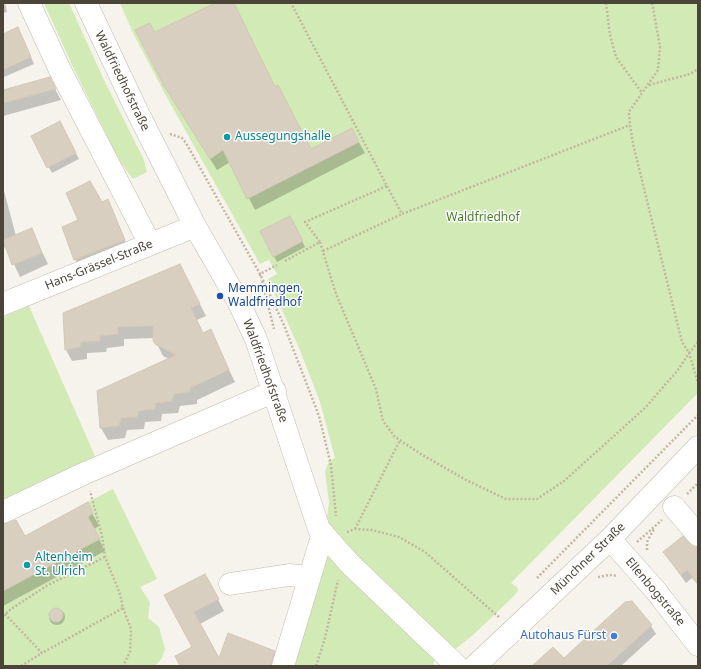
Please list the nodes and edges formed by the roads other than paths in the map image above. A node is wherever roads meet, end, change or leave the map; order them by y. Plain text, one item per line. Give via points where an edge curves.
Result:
1 (29, 3) edge
2 (86, 3) edge
3 (195, 226) junction
4 (150, 244) junction
5 (3, 304) edge
6 (275, 391) junction
7 (698, 448) edge
8 (674, 507) dead end
9 (3, 512) edge
10 (330, 527) junction
11 (698, 535) edge
12 (610, 539) junction
13 (308, 577) junction
14 (230, 584) dead end
15 (698, 645) edge
16 (283, 666) edge
17 (457, 666) edge
18 (475, 666) edge

1 - 4 street via 60,70
2 - 3 street, Waldfriedhofstraße via 131,100
3 - 4 street, Hans-Grässel-Straße
3 - 6 street, Waldfriedhofstraße via 238,301 256,339
4 - 5 street, Hans-Grässel-Straße
6 - 9 street via 83,474
6 - 10 street, Waldfriedhofstraße via 306,492
7 - 12 street, Münchner Straße
8 - 11 street
10 - 13 street
10 - 17 street, Waldfriedhofstraße via 340,553
12 - 15 street, Ellenbogstraße via 656,591
12 - 18 street, Münchner Straße via 503,622
13 - 14 street via 289,575
13 - 16 street

